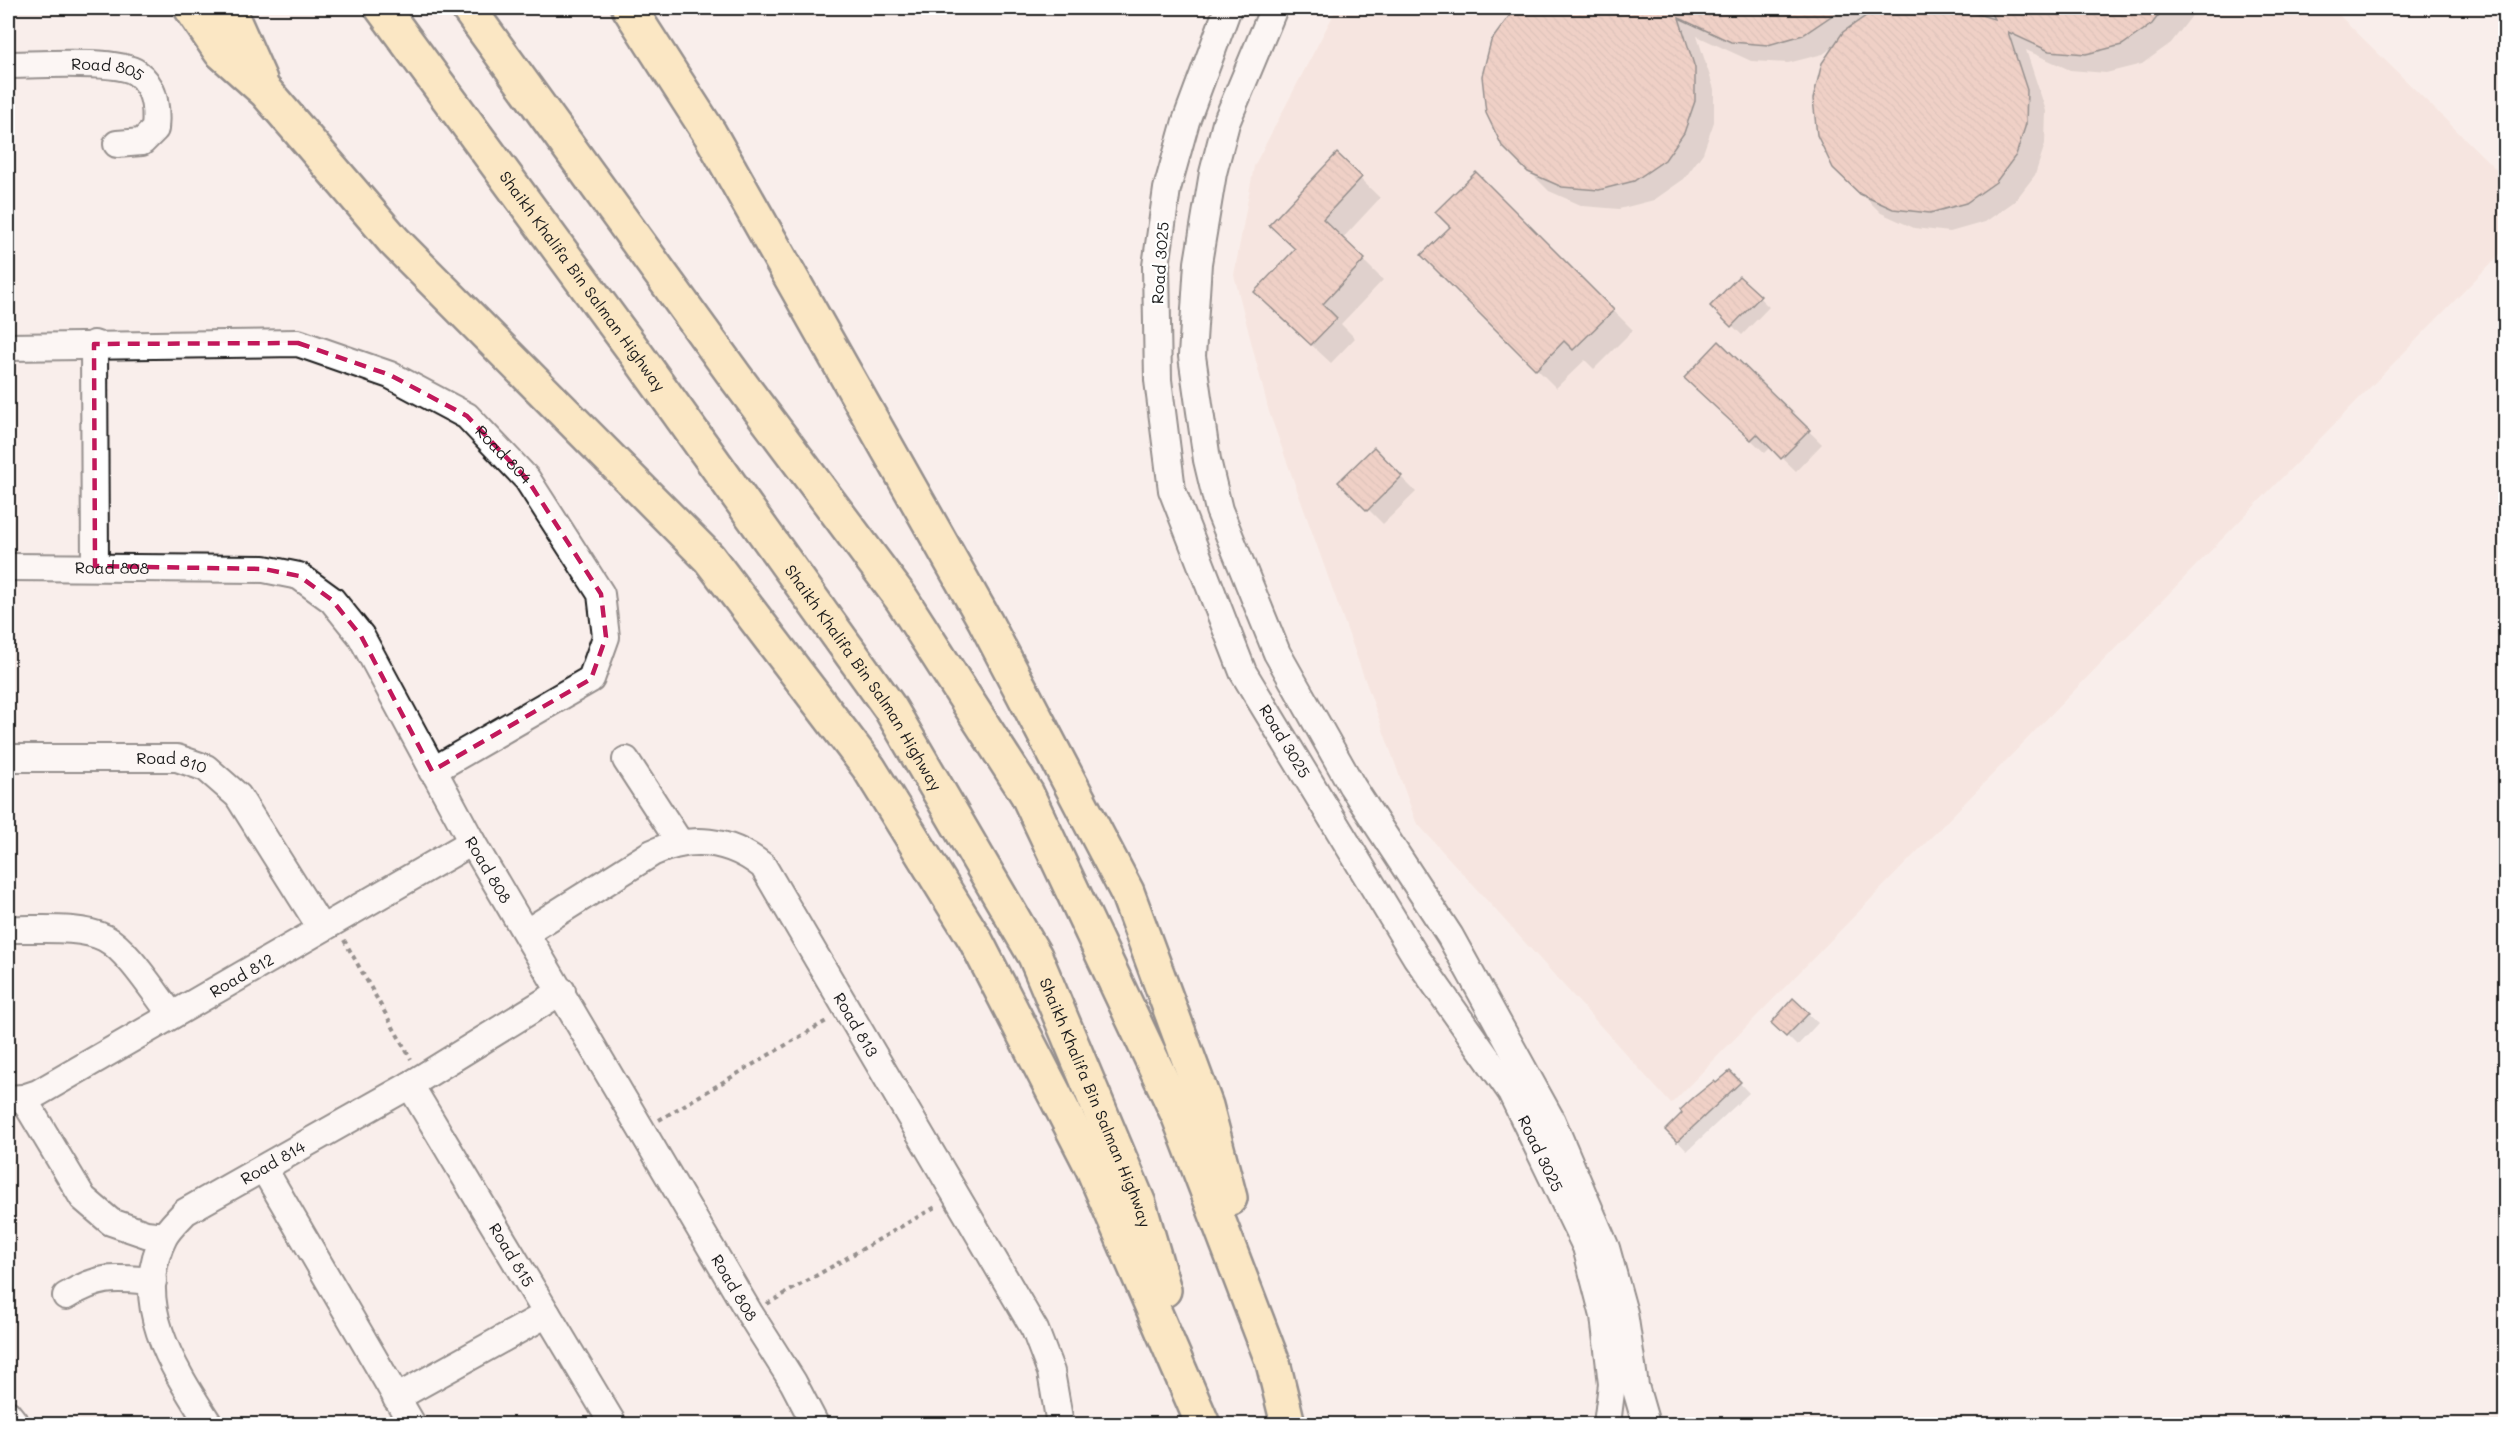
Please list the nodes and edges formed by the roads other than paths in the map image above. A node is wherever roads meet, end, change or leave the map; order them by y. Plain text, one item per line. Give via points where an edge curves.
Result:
1 (192, 8) edge
2 (228, 8) edge
3 (382, 8) edge
4 (468, 8) edge
5 (629, 8) edge
6 (1228, 8) edge
7 (1274, 8) edge
8 (8, 65) edge
9 (266, 92) junction
10 (117, 144) dead end
11 (94, 344) junction
12 (8, 347) edge
13 (95, 566) junction
14 (8, 567) edge
15 (1277, 653) junction
16 (1243, 672) junction
17 (8, 758) edge
18 (626, 760) dead end
19 (432, 771) junction
20 (472, 842) junction
21 (680, 843) junction
22 (1428, 902) junction
23 (1395, 922) junction
24 (327, 925) junction
25 (8, 930) edge
26 (528, 932) junction
27 (562, 991) junction
28 (1482, 995) junction
29 (1454, 1011) junction
30 (172, 1015) junction
31 (416, 1082) junction
32 (15, 1099) edge
33 (264, 1168) junction
34 (164, 1236) junction
35 (153, 1281) junction
36 (66, 1296) dead end
37 (547, 1314) junction
38 (1273, 1363) junction
39 (396, 1398) junction
40 (8, 1414) edge
41 (1202, 1423) edge
42 (16, 1425) edge
43 (209, 1425) edge
44 (412, 1425) edge
45 (613, 1425) edge
46 (815, 1425) edge
47 (1060, 1425) edge
48 (1288, 1425) edge
49 (1607, 1425) edge
50 (1646, 1425) edge

1 - 9 highway via 220,51
2 - 9 highway
3 - 41 highway, Shaikh Khalifa Bin Salman Highway via 890,708 1035,956 1139,1204
4 - 38 highway via 737,380 901,598 1027,794 1179,1117
5 - 38 highway via 710,134 985,621 1127,892 1206,1106
6 - 16 street, Road 3025 via 1186,121 1167,189 1156,266 1158,380 1172,490
7 - 15 street, Road 3025 via 1226,123 1213,172 1198,263 1192,356 1207,460 1219,510
8 - 10 street, Road 805 via 117,66 138,74 151,91 157,109 155,129 142,142
9 - 41 highway via 394,241 709,558 869,768 975,939 1092,1167
11 - 12 street, Road 804
11 - 13 street
11 - 19 street, Road 804 via 298,343 390,375 467,416 528,479 601,594 606,637 591,679
13 - 14 street, Road 808
13 - 19 street, Road 808 via 264,569 299,576 332,600 361,636
15 - 16 street
15 - 22 street, Road 3025 via 1352,786
16 - 23 street, Road 3025
17 - 24 street, Road 810 via 177,758 206,768 238,796
18 - 21 street
19 - 20 street, Road 808
20 - 24 street, Road 812
20 - 26 street, Road 808
21 - 26 street, Road 813 via 652,853
21 - 47 street, Road 813 via 724,844 763,866 1035,1330 1051,1372
22 - 23 street
22 - 28 street, Road 3025
23 - 29 street, Road 3025
24 - 30 street, Road 812
25 - 30 street via 78,931 105,938 127,957
26 - 27 street, Road 808
27 - 31 street, Road 814
27 - 46 street, Road 808
28 - 29 street
28 - 50 street, Road 3025 via 1552,1121 1606,1248 1624,1313 1635,1386
29 - 49 street, Road 3025 via 1511,1092 1586,1248 1604,1316 1612,1384
30 - 32 street, Road 812 via 38,1093
31 - 33 street, Road 814
31 - 37 street, Road 815
32 - 34 street via 83,1198 111,1221
33 - 34 street, Road 814 via 185,1212
33 - 39 street
34 - 35 street, Road 814
35 - 36 street via 106,1278 85,1284
35 - 43 street, Road 814 via 158,1330 177,1372
37 - 39 street
37 - 45 street, Road 815
38 - 48 highway
39 - 44 street
40 - 42 street

